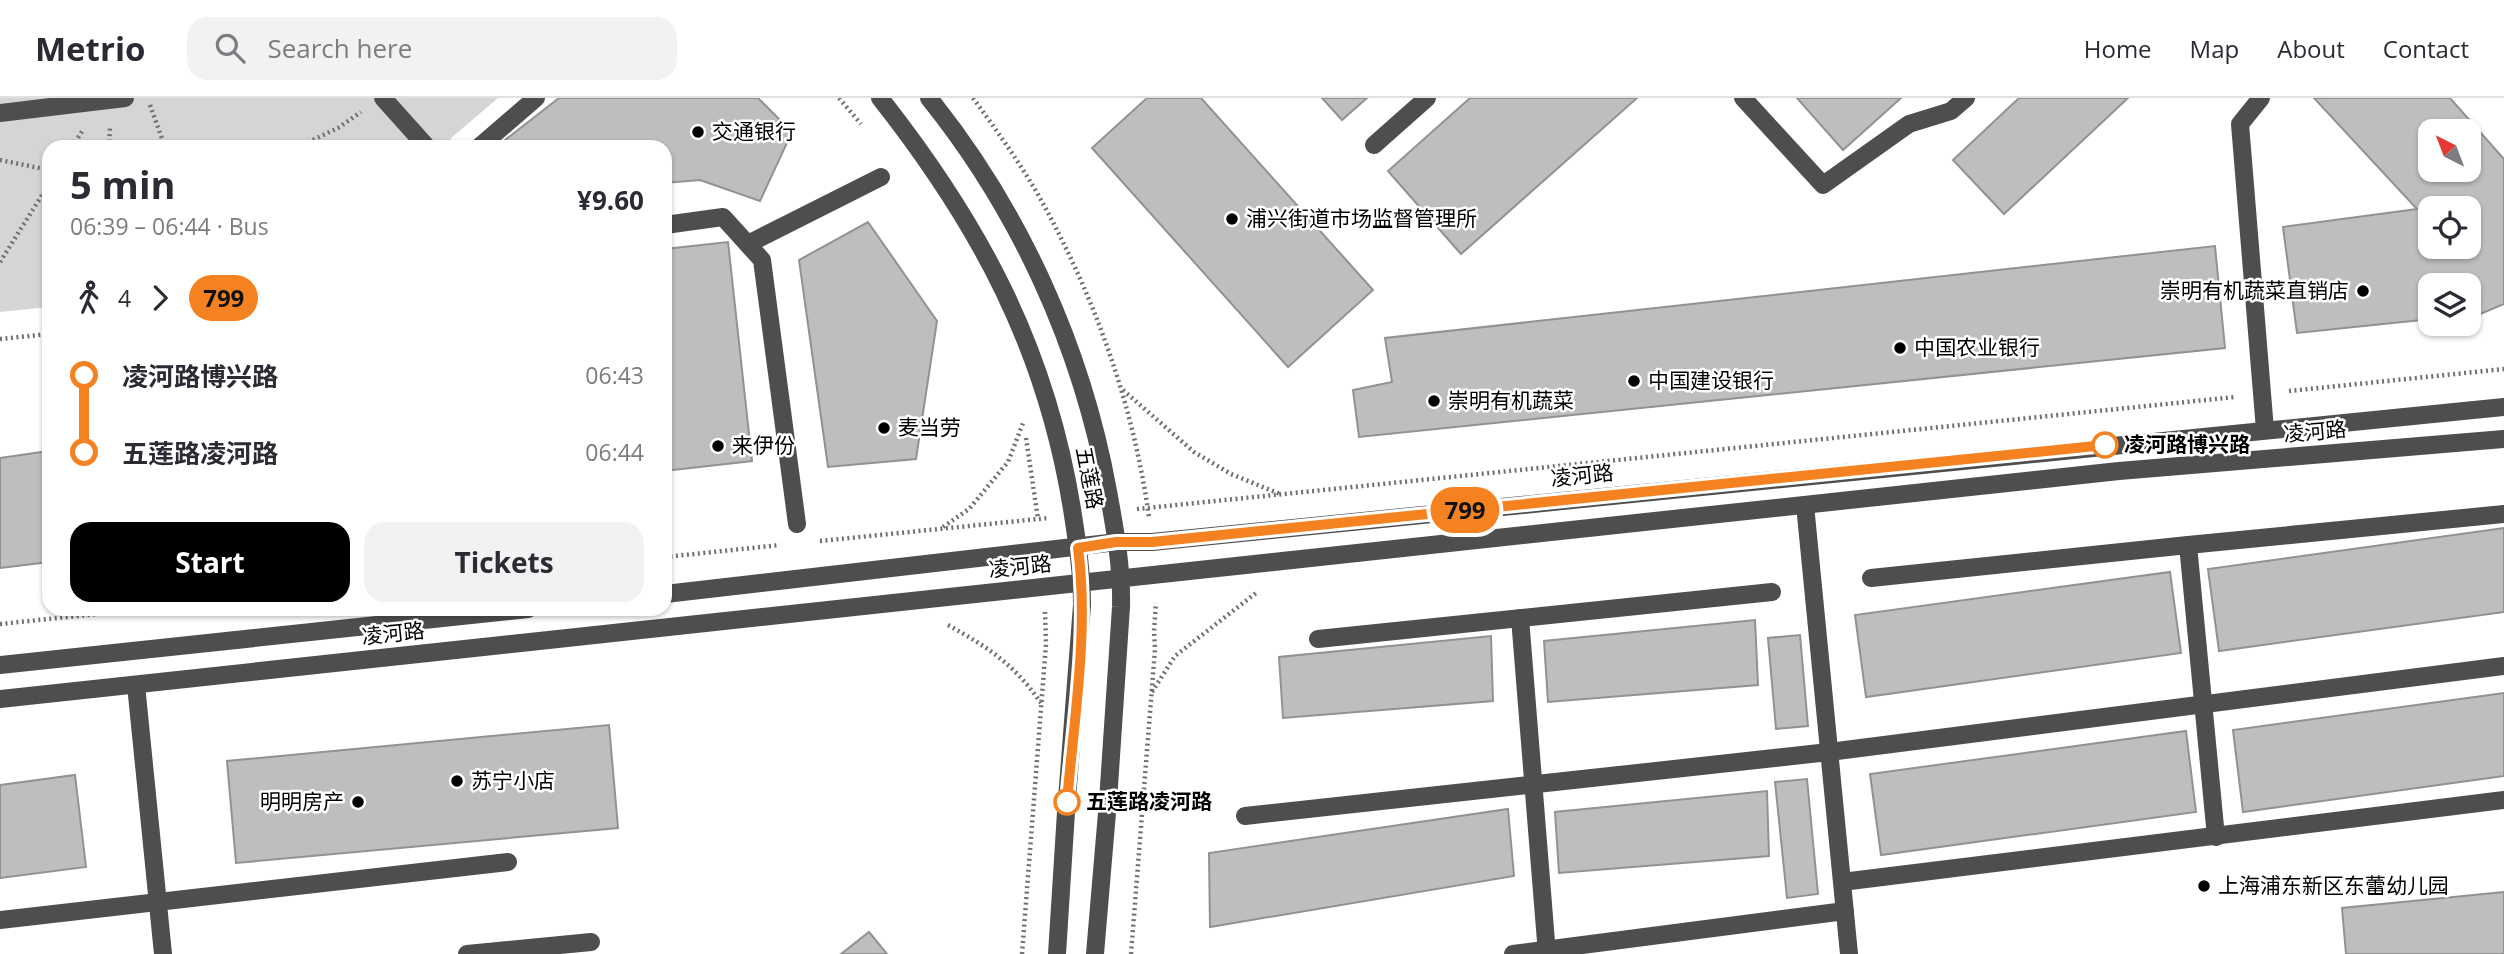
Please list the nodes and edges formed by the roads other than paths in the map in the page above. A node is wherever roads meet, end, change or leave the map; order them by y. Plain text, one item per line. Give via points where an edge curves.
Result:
1 (125, 98) edge
2 (536, 98) edge
3 (880, 98) edge
4 (929, 98) edge
5 (1427, 98) edge
6 (1743, 98) edge
7 (1966, 98) edge
8 (2261, 98) edge
9 (376, 102) edge
10 (0, 113) edge
11 (419, 140) edge
12 (487, 140) edge
13 (1374, 145) dead end
14 (881, 177) dead end
15 (672, 224) edge
16 (748, 244) junction
17 (2504, 407) edge
18 (2265, 430) junction
19 (2504, 439) edge
20 (1805, 505) junction
21 (2504, 514) edge
22 (797, 524) dead end
23 (1116, 542) junction
24 (2188, 545) junction
25 (1078, 548) junction
26 (1121, 578) junction
27 (1871, 578) dead end
28 (1082, 583) junction
29 (1772, 592) dead end
30 (672, 593) edge
31 (462, 616) edge
32 (1520, 618) junction
33 (1318, 639) dead end
34 (0, 665) edge
35 (2504, 666) edge
36 (136, 685) junction
37 (0, 699) edge
38 (2203, 705) junction
39 (1829, 752) junction
40 (1535, 784) junction
41 (2504, 800) edge
42 (1245, 816) dead end
43 (2216, 837) junction
44 (508, 862) dead end
45 (1842, 881) junction
46 (158, 902) junction
47 (1845, 911) junction
48 (0, 920) edge
49 (592, 942) dead end
50 (1547, 952) edge
51 (163, 954) edge
52 (467, 954) edge
53 (1057, 954) edge
54 (1095, 954) edge
55 (1513, 954) edge
56 (1849, 954) edge

1 - 10 street
2 - 12 street
3 - 25 street, 五莲路 via 971,227 1020,324 1056,429
4 - 23 street, 五莲路 via 1004,207 1055,309 1093,420
5 - 13 street
6 - 7 street via 1823,185 1909,124 1951,111
8 - 18 street via 2240,124
9 - 11 street
14 - 16 street
15 - 16 street via 723,217
16 - 22 street via 762,260
17 - 18 street, 凌河路
18 - 23 street, 凌河路
19 - 20 street, 凌河路 via 2119,471
20 - 26 street, 凌河路
20 - 39 street
21 - 24 street
23 - 25 street, 凌河路
23 - 26 street, 五莲路
24 - 27 street
24 - 38 street
25 - 28 street, 五莲路
25 - 30 street, 凌河路
26 - 28 street, 凌河路
26 - 54 street, 五莲路
28 - 36 street, 凌河路
28 - 53 street, 五莲路
29 - 32 street
31 - 34 street, 凌河路
32 - 33 street
32 - 40 street
35 - 38 street
36 - 37 street, 凌河路
36 - 46 street
38 - 39 street
38 - 43 street
39 - 40 street
39 - 45 street
40 - 42 street
40 - 50 street
41 - 43 street
43 - 45 street
44 - 46 street
45 - 47 street
46 - 48 street
46 - 51 street
47 - 50 street
47 - 56 street
49 - 52 street
50 - 55 street

